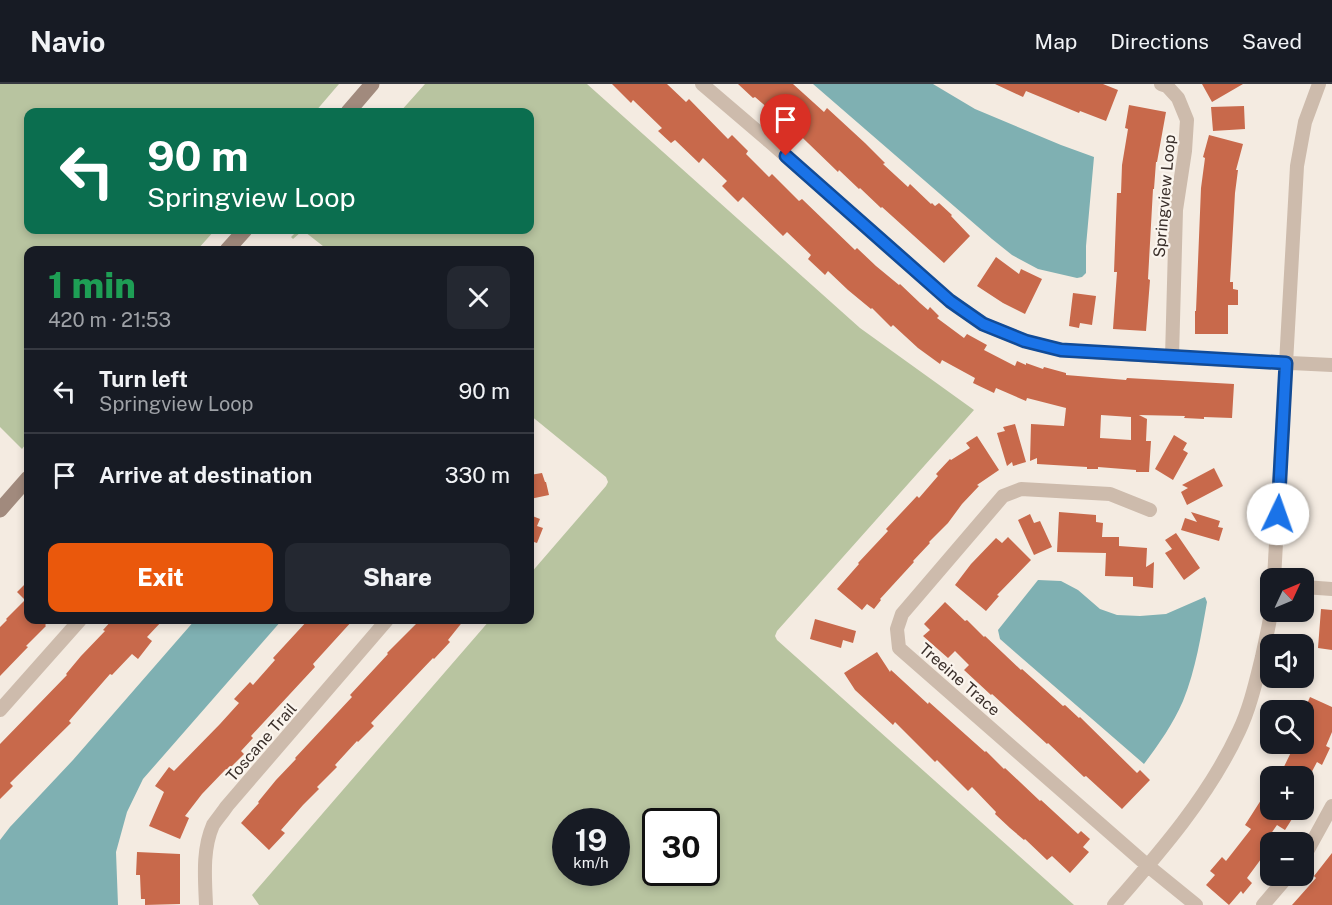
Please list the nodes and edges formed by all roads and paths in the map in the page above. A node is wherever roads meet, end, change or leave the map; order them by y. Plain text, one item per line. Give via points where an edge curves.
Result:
1 (372, 84) edge
2 (702, 84) edge
3 (1161, 84) edge
4 (1319, 84) edge
5 (351, 108) edge
6 (241, 234) edge
7 (231, 246) edge
8 (1172, 357) junction
9 (1286, 363) junction
10 (1332, 365) edge
11 (24, 483) edge
12 (0, 510) edge
13 (1150, 510) dead end
14 (1275, 568) edge
15 (1314, 588) edge
16 (1332, 589) edge
17 (1270, 622) edge
18 (76, 624) edge
19 (384, 624) edge
20 (0, 710) edge
21 (1332, 806) edge
22 (1314, 839) edge
23 (1148, 866) junction
24 (1279, 886) edge
25 (206, 905) edge
26 (1114, 905) edge
27 (1196, 905) edge
28 (1263, 905) edge

1 - 5 street
2 - 8 street via 950,301 983,324 1061,350
3 - 8 street, Springview Loop via 1178,98 1187,120 1176,210
4 - 9 street via 1305,122 1297,166
6 - 7 street
8 - 9 street
9 - 10 street
9 - 14 street
11 - 12 street
13 - 23 street, Treeine Trace via 1110,494 1022,489 1003,496 902,614 897,629 899,648
15 - 16 street
17 - 23 street via 1240,730 1214,779
18 - 20 street
19 - 25 street, Toscane Trail via 214,825 205,866
21 - 22 street
23 - 26 street
23 - 27 street, Treeine Trace
24 - 28 street

